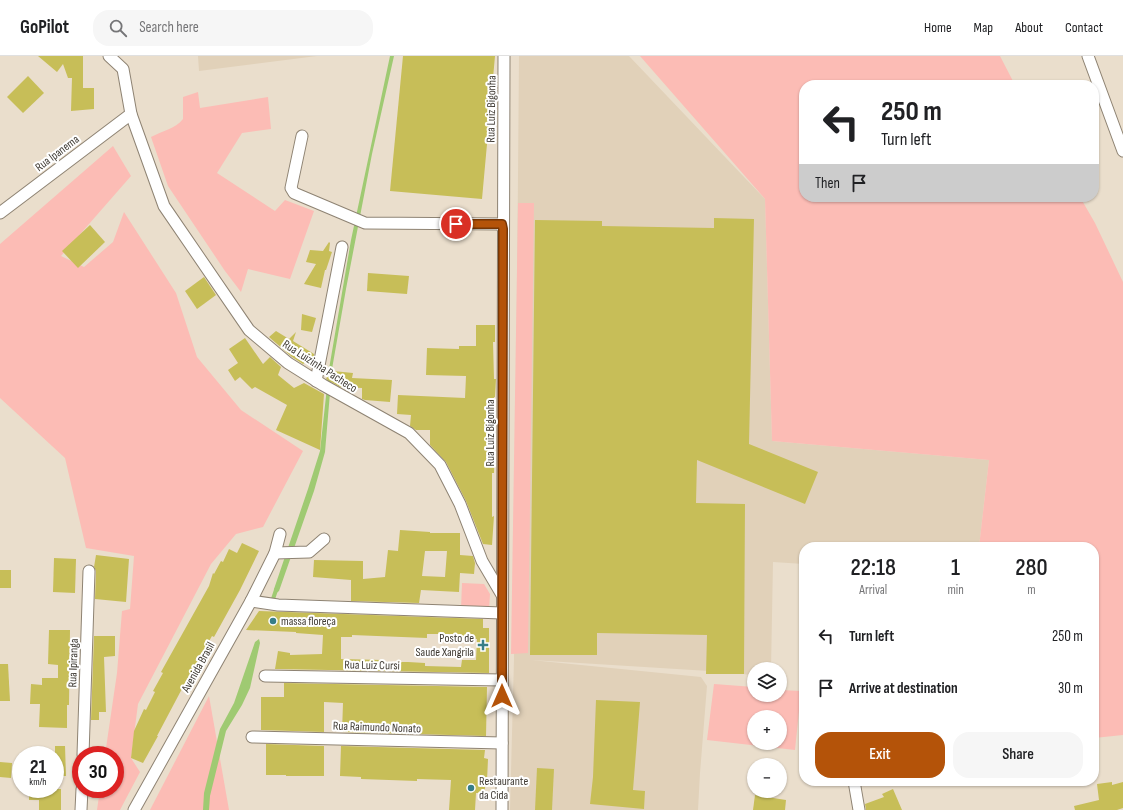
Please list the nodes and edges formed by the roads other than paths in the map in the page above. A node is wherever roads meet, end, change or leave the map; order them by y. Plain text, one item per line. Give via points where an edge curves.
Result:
1 (108, 56) edge
2 (504, 56) edge
3 (1088, 56) edge
4 (1097, 80) edge
5 (1099, 86) edge
6 (131, 114) junction
7 (302, 136) dead end
8 (1123, 151) edge
9 (0, 213) edge
10 (503, 229) junction
11 (342, 247) dead end
12 (316, 381) junction
13 (280, 534) dead end
14 (324, 538) dead end
15 (278, 553) junction
16 (89, 572) dead end
17 (502, 597) junction
18 (251, 601) junction
19 (502, 613) junction
20 (265, 676) dead end
21 (502, 680) junction
22 (252, 737) dead end
23 (502, 743) junction
24 (83, 746) edge
25 (855, 786) edge
26 (82, 798) edge
27 (81, 810) edge
28 (134, 810) edge
29 (502, 810) edge
30 (859, 810) edge

1 - 6 street, Rua Luizinha Pacheco via 123,69
2 - 10 street, Rua Luiz Bigonha
3 - 4 street
5 - 8 street
6 - 9 street, Rua Ipanema
6 - 12 street, Rua Luizinha Pacheco via 164,206 249,330 288,363
7 - 10 street via 290,188 294,193 364,223 502,224
10 - 17 street, Rua Luiz Bigonha
11 - 12 street
12 - 17 street, Rua Luizinha Pacheco via 408,433 440,466 460,504 482,561
13 - 15 street, Avenida Brasil
14 - 15 street via 309,552
15 - 18 street, Avenida Brasil
16 - 24 street, Rua Ipiranga
17 - 19 street, Rua Luiz Bigonha
18 - 19 street via 278,605
18 - 28 street, Avenida Brasil
19 - 21 street, Rua Luiz Bigonha
20 - 21 street, Rua Luiz Cursi
21 - 23 street, Rua Luiz Bigonha
22 - 23 street, Rua Raimundo Nonato
23 - 29 street, Rua Luiz Bigonha
25 - 30 street
26 - 27 street

